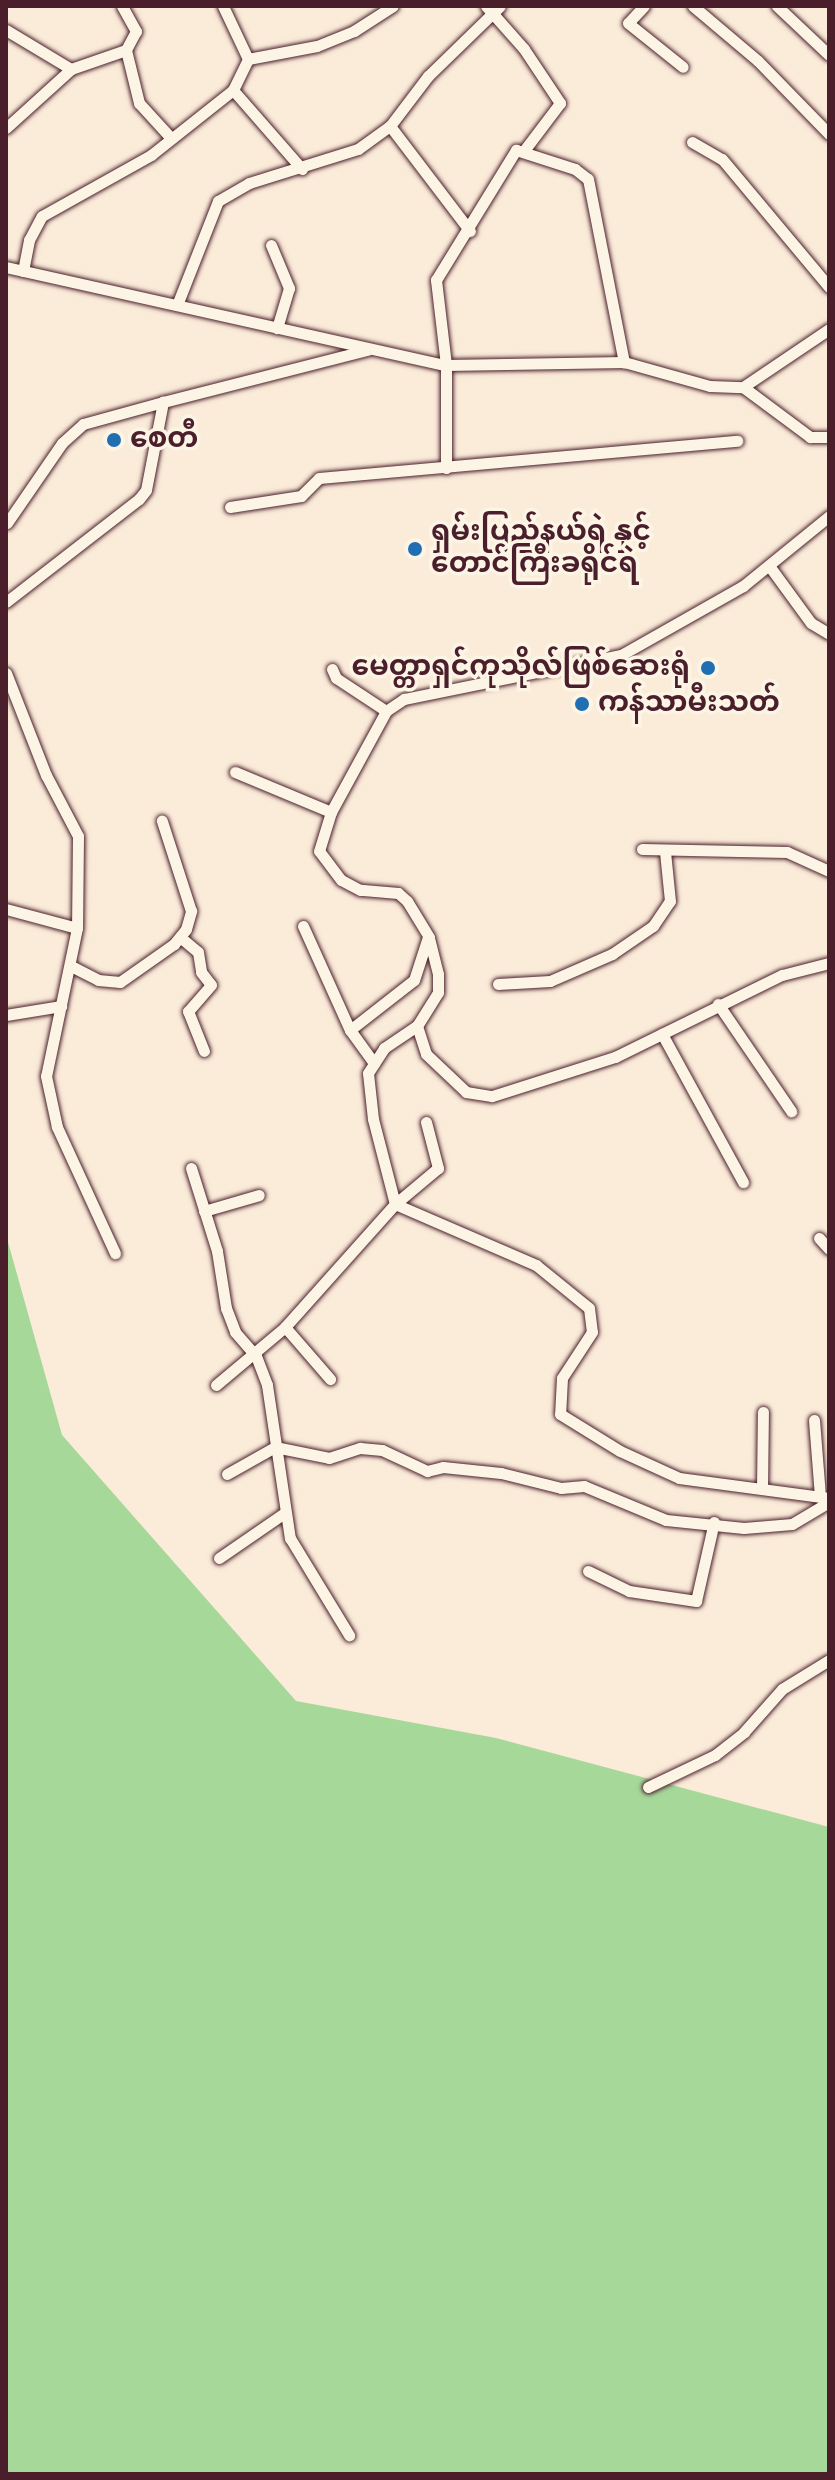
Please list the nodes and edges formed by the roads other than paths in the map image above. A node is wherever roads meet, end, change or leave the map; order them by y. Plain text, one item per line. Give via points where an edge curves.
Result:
1 (122, 6) edge
2 (223, 6) edge
3 (393, 6) edge
4 (644, 6) edge
5 (693, 6) edge
6 (777, 6) edge
7 (493, 8) edge
8 (6, 30) edge
9 (126, 50) junction
10 (829, 55) edge
11 (248, 59) junction
12 (683, 67) dead end
13 (71, 69) junction
14 (233, 90) junction
15 (390, 126) junction
16 (6, 128) edge
17 (829, 134) edge
18 (171, 138) junction
19 (692, 142) dead end
20 (523, 152) junction
21 (302, 169) junction
22 (470, 231) junction
23 (271, 245) dead end
24 (6, 267) edge
25 (23, 271) junction
26 (829, 287) edge
27 (177, 305) junction
28 (277, 328) junction
29 (829, 329) edge
30 (371, 349) junction
31 (624, 362) junction
32 (446, 365) junction
33 (743, 387) junction
34 (163, 402) junction
35 (829, 437) edge
36 (737, 441) dead end
37 (446, 468) junction
38 (230, 507) dead end
39 (829, 516) edge
40 (7, 523) edge
41 (770, 567) junction
42 (6, 602) edge
43 (829, 634) edge
44 (332, 669) dead end
45 (6, 673) edge
46 (386, 711) junction
47 (235, 772) dead end
48 (331, 812) junction
49 (162, 821) dead end
50 (642, 849) dead end
51 (665, 852) junction
52 (829, 871) edge
53 (6, 909) edge
54 (303, 926) dead end
55 (77, 928) junction
56 (180, 937) junction
57 (429, 937) junction
58 (829, 963) edge
59 (71, 966) junction
60 (498, 984) dead end
61 (718, 1004) junction
62 (61, 1006) junction
63 (6, 1015) edge
64 (417, 1026) junction
65 (350, 1030) junction
66 (662, 1034) junction
67 (204, 1051) dead end
68 (374, 1063) junction
69 (791, 1111) dead end
70 (426, 1122) dead end
71 (191, 1168) dead end
72 (743, 1182) dead end
73 (259, 1195) dead end
74 (395, 1204) junction
75 (204, 1211) junction
76 (819, 1238) dead end
77 (829, 1249) edge
78 (115, 1253) dead end
79 (285, 1327) junction
80 (256, 1356) junction
81 (330, 1379) dead end
82 (216, 1385) dead end
83 (763, 1412) dead end
84 (814, 1420) dead end
85 (275, 1447) junction
86 (227, 1474) dead end
87 (762, 1489) junction
88 (826, 1499) edge
89 (283, 1514) junction
90 (714, 1522) junction
91 (219, 1558) dead end
92 (588, 1571) dead end
93 (349, 1635) dead end
94 (829, 1660) edge
95 (648, 1787) dead end

1 - 9 street via 136,31
2 - 11 street
3 - 11 street via 317,46
4 - 12 street via 628,23
5 - 17 street via 758,61
6 - 10 street
7 - 15 street via 428,76
7 - 20 street via 560,103
8 - 13 street
9 - 13 street
9 - 18 street via 139,103
11 - 14 street
13 - 16 street
14 - 18 street
14 - 21 street
15 - 21 street via 358,149
15 - 22 street
18 - 25 street via 128,169 42,216 29,240
19 - 26 street via 722,159
20 - 22 street via 510,156
20 - 31 street via 575,169 588,179
21 - 27 street via 249,183 218,201
22 - 32 street via 436,280
23 - 28 street via 289,288
24 - 25 street
25 - 27 street
27 - 28 street
28 - 30 street
29 - 33 street
30 - 32 street
30 - 34 street
31 - 32 street
31 - 33 street via 710,386
32 - 37 street
33 - 35 street via 810,437
34 - 40 street via 83,424 62,443
34 - 42 street via 146,490 139,499
36 - 37 street
37 - 38 street via 319,478 301,496
39 - 41 street
41 - 43 street via 811,623
41 - 46 street via 621,655 404,699
44 - 46 street via 336,678
45 - 55 street via 46,775 78,836
46 - 48 street
47 - 48 street
48 - 57 street via 319,851 327,865 360,890 398,893
49 - 56 street via 191,911
50 - 51 street
51 - 52 street via 787,852
51 - 60 street via 670,901 653,926 612,954 550,981
53 - 55 street
54 - 65 street
55 - 59 street
56 - 59 street via 120,982 98,980
56 - 67 street via 198,952 201,972 211,985 188,1011
57 - 64 street via 438,992
57 - 65 street via 414,980
58 - 61 street via 782,975
59 - 62 street
61 - 66 street
61 - 69 street
62 - 63 street
62 - 78 street via 46,1076 57,1127
64 - 66 street via 426,1054 466,1092 492,1096 615,1057
64 - 68 street via 384,1048
65 - 68 street
66 - 72 street
68 - 74 street via 368,1073 373,1119
70 - 74 street via 438,1168
71 - 75 street
73 - 75 street
74 - 79 street
74 - 87 street via 536,1265 589,1308 592,1332 562,1378 560,1414 620,1451 679,1478
75 - 80 street via 226,1308 235,1332
76 - 77 street
79 - 80 street
79 - 81 street
80 - 82 street
80 - 85 street via 267,1385
83 - 87 street
84 - 88 street
85 - 86 street
85 - 89 street
85 - 90 street via 329,1458 360,1448 382,1450 427,1471 443,1467 501,1473 561,1488 584,1486 666,1520
87 - 88 street
88 - 90 street via 792,1524 744,1528
89 - 91 street
89 - 93 street via 290,1538
90 - 92 street via 696,1601 629,1591
94 - 95 street via 782,1689 715,1755

